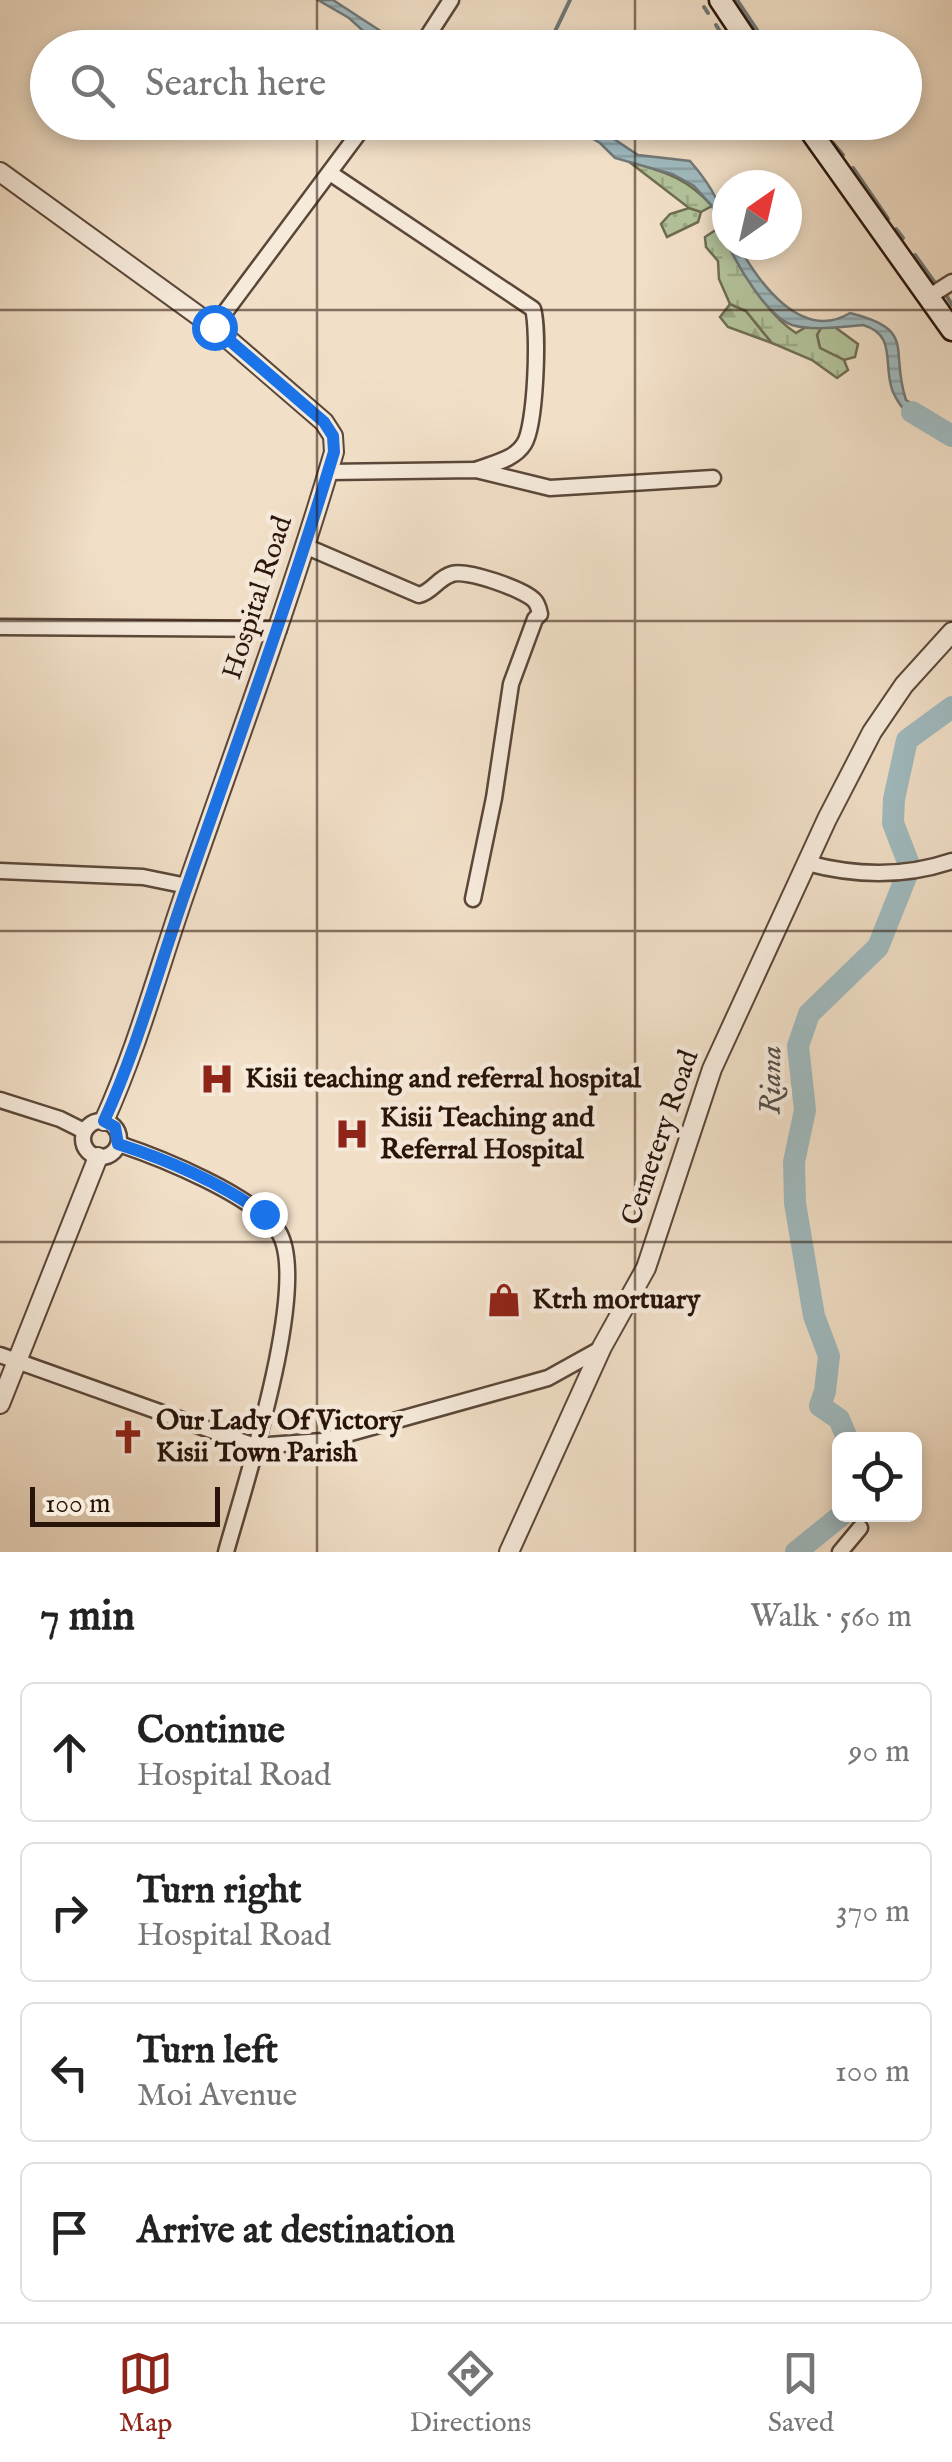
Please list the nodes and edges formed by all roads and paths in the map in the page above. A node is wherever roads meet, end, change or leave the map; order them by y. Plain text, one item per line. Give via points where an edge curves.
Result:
1 (451, 0) edge
2 (720, 0) edge
3 (431, 30) edge
4 (740, 30) edge
5 (355, 140) edge
6 (817, 140) edge
7 (0, 172) edge
8 (330, 173) junction
9 (952, 282) edge
10 (930, 296) junction
11 (214, 327) junction
12 (952, 330) edge
13 (476, 470) junction
14 (328, 472) junction
15 (713, 478) dead end
16 (305, 546) junction
17 (0, 627) edge
18 (279, 630) junction
19 (952, 632) edge
20 (952, 861) edge
21 (808, 863) junction
22 (0, 871) edge
23 (187, 886) junction
24 (473, 899) dead end
25 (0, 1100) edge
26 (104, 1121) junction
27 (84, 1131) junction
28 (118, 1144) junction
29 (98, 1157) junction
30 (602, 1347) junction
31 (8, 1358) edge
32 (0, 1404) edge
33 (255, 1446) junction
34 (860, 1528) dead end
35 (226, 1552) edge
36 (510, 1552) edge
37 (840, 1552) edge

1 - 3 street
2 - 4 main road
5 - 8 street
6 - 10 main road
7 - 11 street, Hospital Road
8 - 11 street
8 - 13 street via 533,309 532,427 513,456
9 - 10 street
10 - 12 main road
11 - 14 street, Hospital Road via 324,422 333,436
13 - 14 street
13 - 15 street via 550,488
14 - 16 street, Hospital Road
16 - 18 street, Hospital Road
16 - 24 street via 419,595 458,572 534,599 539,608 511,684
17 - 18 street
18 - 23 street, Hospital Road
19 - 21 street, Cemetery Road via 872,732
20 - 21 street via 874,874
21 - 30 street, Cemetery Road via 712,1069 646,1268
22 - 23 street via 143,877
23 - 26 street, Hospital Road
25 - 27 street
26 - 27 street
26 - 28 street via 115,1127
27 - 29 street via 85,1149
28 - 29 street via 112,1154
28 - 33 street via 245,1201 280,1233 288,1253 281,1355
29 - 31 street
30 - 33 street via 548,1378 322,1441
30 - 36 street, Cemetery Road
31 - 32 street
31 - 33 street
33 - 35 street
34 - 37 street

